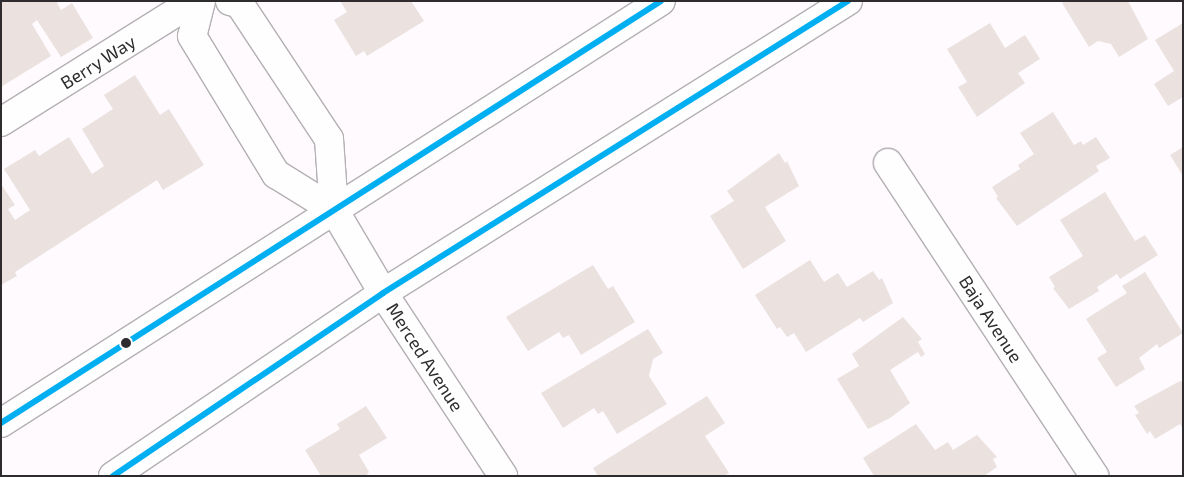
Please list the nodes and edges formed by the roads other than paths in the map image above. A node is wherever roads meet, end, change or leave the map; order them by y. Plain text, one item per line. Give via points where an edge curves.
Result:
1 (194, 1) edge
2 (201, 1) edge
3 (230, 1) edge
4 (661, 1) edge
5 (848, 1) edge
6 (1, 122) edge
7 (888, 163) dead end
8 (334, 210) junction
9 (383, 293) junction
10 (1, 423) edge
11 (113, 476) edge
12 (503, 476) edge
13 (1094, 476) edge

1 - 6 main road, Berry Way
2 - 8 main road, Merced Avenue via 192,36 276,174
3 - 8 main road, Merced Avenue via 239,3 329,139
4 - 8 main road
5 - 9 main road
7 - 13 main road, Baja Avenue
8 - 9 main road, Merced Avenue
8 - 10 main road
9 - 11 main road
9 - 12 main road, Merced Avenue

